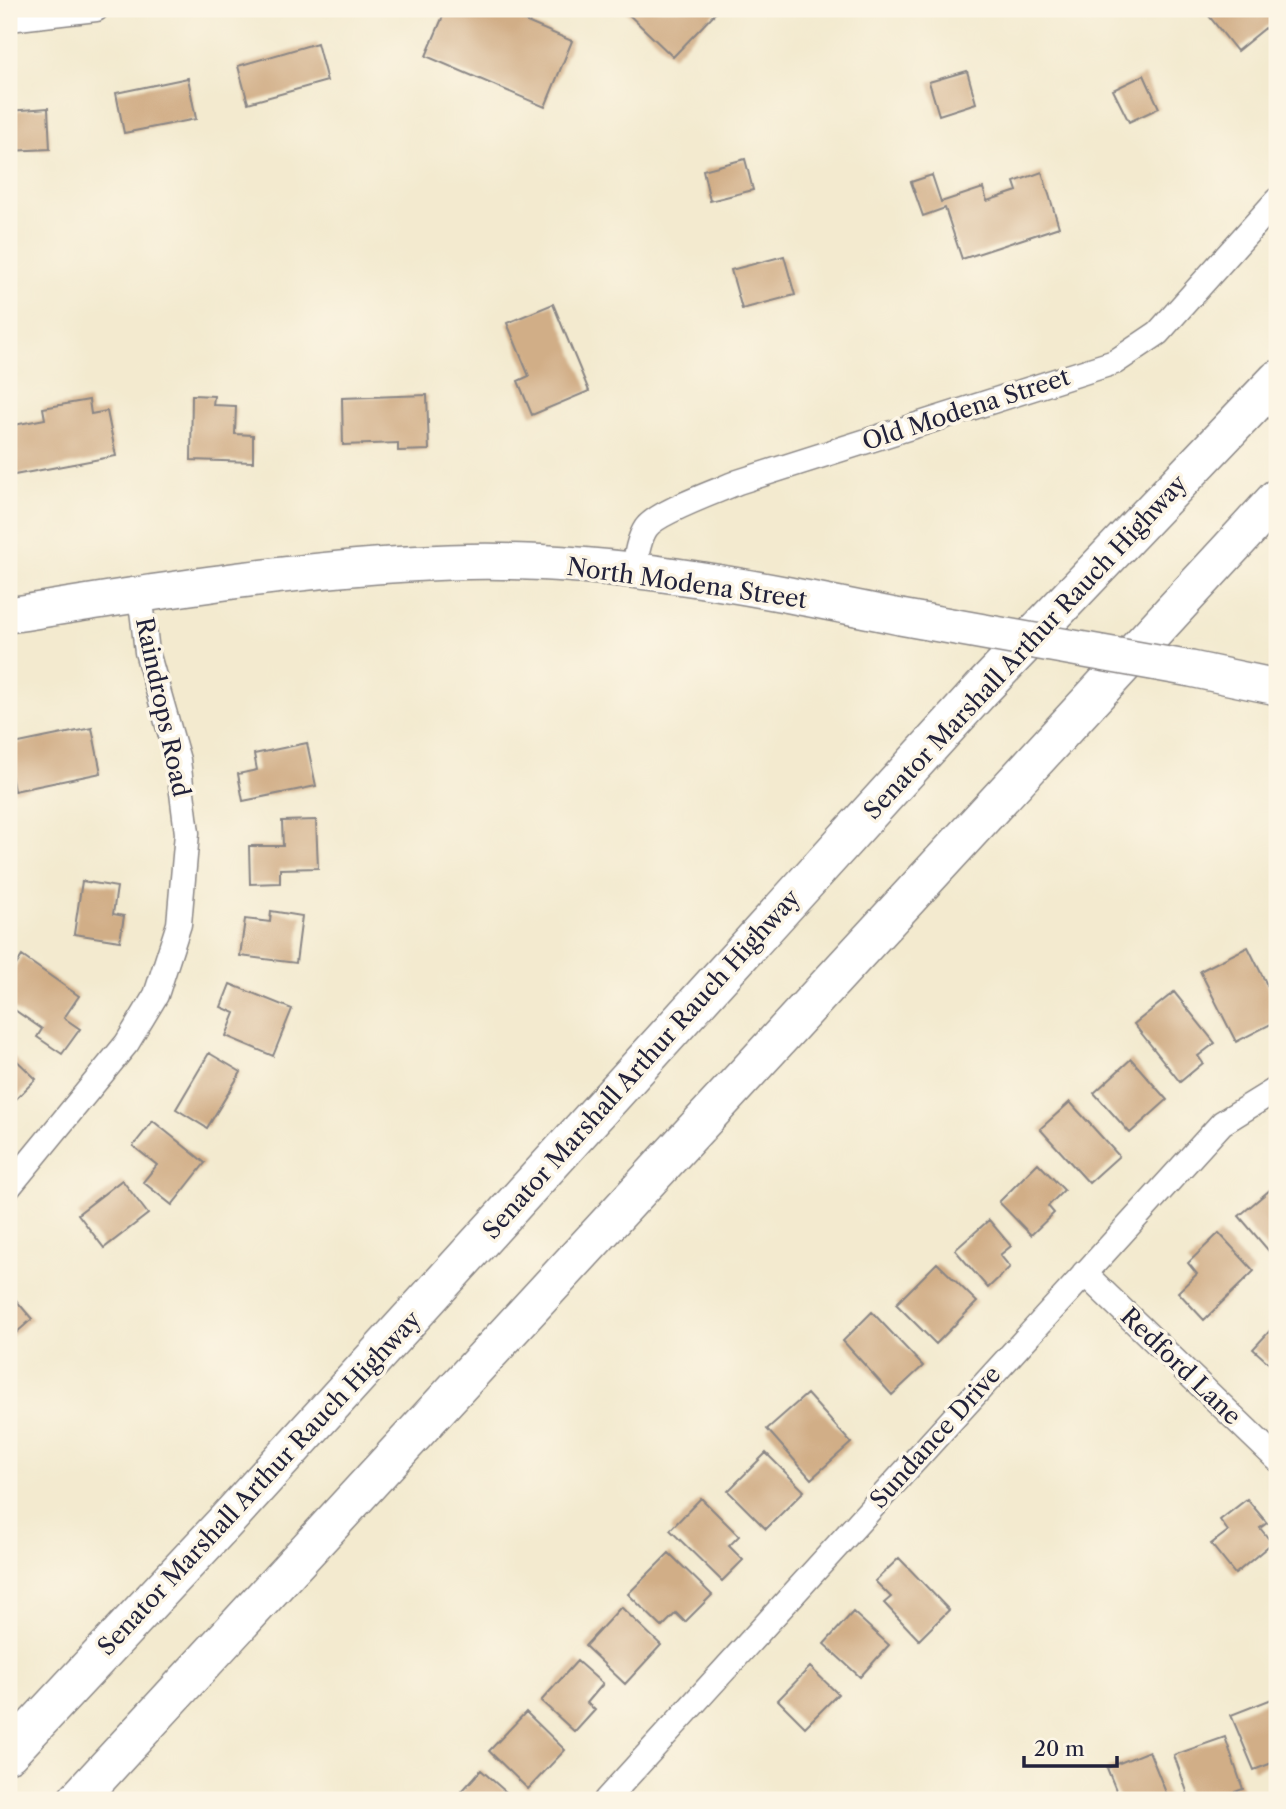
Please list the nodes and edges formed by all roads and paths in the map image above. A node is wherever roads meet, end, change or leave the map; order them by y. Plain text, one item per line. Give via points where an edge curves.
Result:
1 (96, 9) edge
2 (9, 19) edge
3 (1277, 200) edge
4 (1277, 380) edge
5 (1277, 498) edge
6 (634, 570) junction
7 (140, 593) junction
8 (9, 615) edge
9 (1277, 687) edge
10 (1277, 1089) edge
11 (9, 1187) edge
12 (1084, 1273) junction
13 (1277, 1459) edge
14 (9, 1753) edge
15 (77, 1800) edge
16 (606, 1800) edge

1 - 2 street
3 - 6 street, Old Modena Street via 1158,333 1115,362 738,482 680,507 646,527
4 - 14 highway, Senator Marshall Arthur Rauch Highway via 981,690 227,1520
5 - 15 highway
6 - 7 street, North Modena Street via 452,561 342,568
6 - 9 street, North Modena Street, bridge via 800,596
7 - 8 street, North Modena Street
7 - 11 street, Raindrops Road via 147,652 178,760 187,833 179,924 156,995 127,1043
10 - 12 street, Sundance Drive via 1222,1123
12 - 13 street, Redford Lane
12 - 16 street, Sundance Drive

